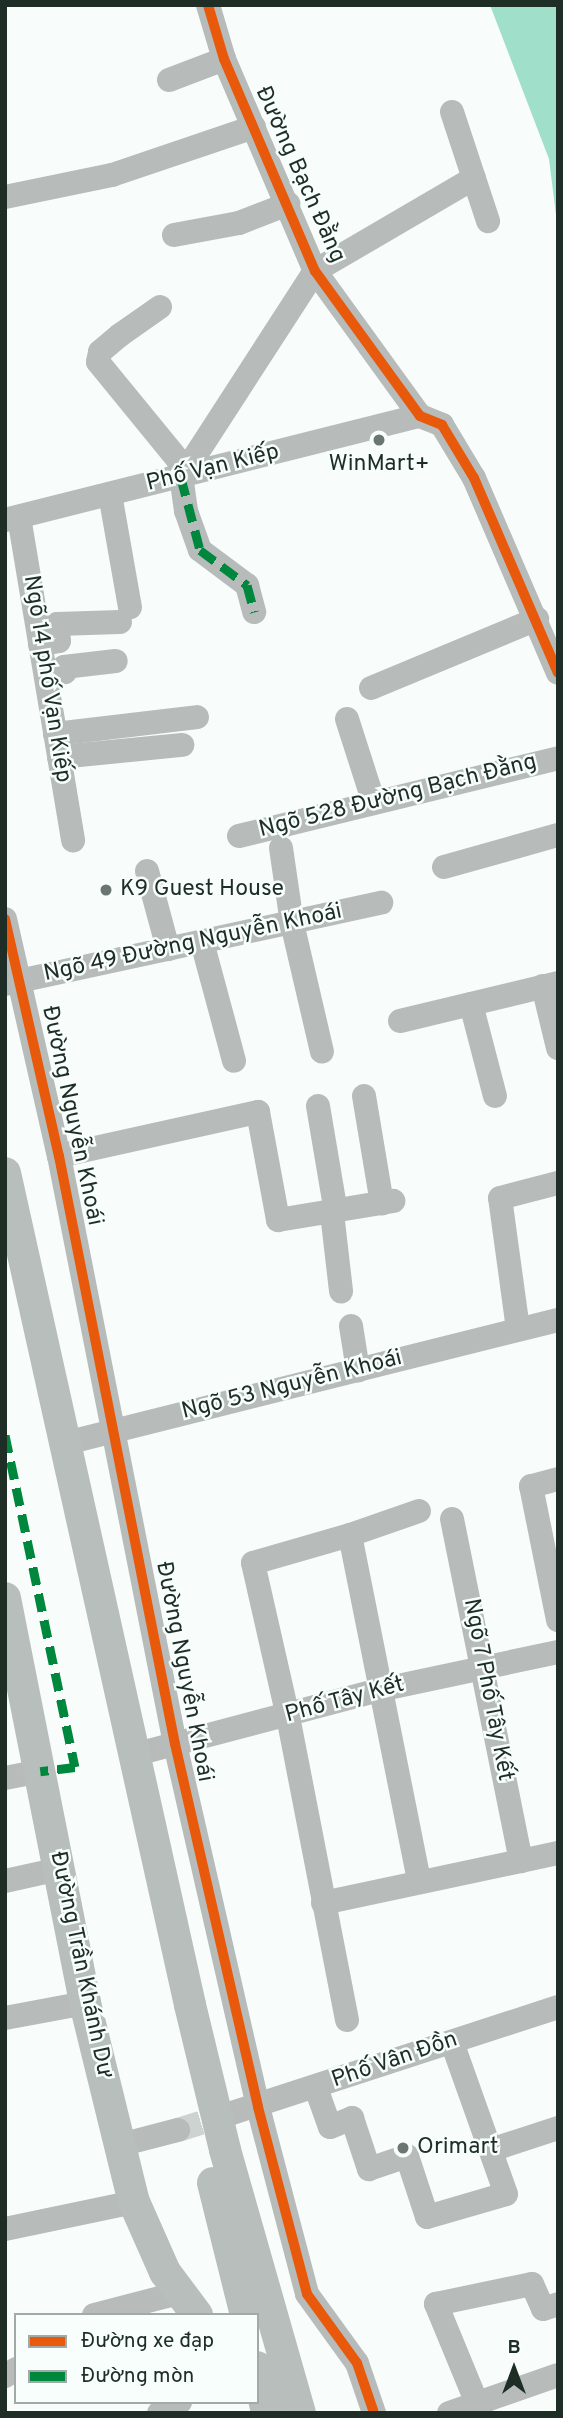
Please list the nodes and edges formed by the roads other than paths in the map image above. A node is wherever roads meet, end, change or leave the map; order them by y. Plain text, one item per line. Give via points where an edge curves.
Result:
1 (208, 5) edge
2 (224, 59) junction
3 (169, 80) dead end
4 (453, 112) dead end
5 (254, 127) junction
6 (474, 178) junction
7 (5, 197) edge
8 (288, 204) junction
9 (488, 221) dead end
10 (174, 235) dead end
11 (315, 271) junction
12 (160, 307) dead end
13 (420, 416) junction
14 (181, 478) junction
15 (110, 495) junction
16 (12, 519) edge
17 (254, 612) dead end
18 (537, 619) junction
19 (40, 644) junction
20 (117, 661) dead end
21 (558, 673) edge
22 (46, 675) junction
23 (371, 688) dead end
24 (197, 717) dead end
25 (348, 719) dead end
26 (182, 745) dead end
27 (57, 746) junction
28 (558, 758) edge
29 (374, 803) junction
30 (558, 835) edge
31 (239, 836) dead end
32 (73, 841) dead end
33 (281, 848) dead end
34 (444, 867) dead end
35 (147, 871) dead end
36 (381, 903) dead end
37 (5, 919) edge
38 (292, 923) junction
39 (202, 942) junction
40 (168, 949) junction
41 (13, 982) edge
42 (550, 984) edge
43 (471, 1004) junction
44 (400, 1021) dead end
45 (558, 1048) edge
46 (322, 1052) dead end
47 (234, 1061) dead end
48 (364, 1096) dead end
49 (495, 1096) dead end
50 (318, 1106) dead end
51 (59, 1156) junction
52 (5, 1173) edge
53 (558, 1183) edge
54 (334, 1213) junction
55 (5, 1267) edge
56 (341, 1291) dead end
57 (558, 1320) edge
58 (351, 1325) dead end
59 (518, 1329) junction
60 (358, 1370) junction
61 (116, 1430) junction
62 (66, 1443) junction
63 (558, 1479) edge
64 (419, 1511) dead end
65 (452, 1519) dead end
66 (350, 1535) junction
67 (5, 1598) edge
68 (558, 1620) edge
69 (558, 1652) edge
70 (483, 1669) junction
71 (379, 1690) junction
72 (288, 1717) junction
73 (175, 1744) junction
74 (133, 1755) junction
75 (40, 1771) junction
76 (5, 1778) edge
77 (558, 1853) edge
78 (521, 1861) junction
79 (59, 1869) junction
80 (419, 1880) junction
81 (5, 1881) edge
82 (323, 1903) junction
83 (85, 2003) junction
84 (558, 2007) edge
85 (5, 2018) edge
86 (347, 2020) dead end
87 (452, 2042) junction
88 (316, 2088) junction
89 (258, 2107) junction
90 (232, 2113) tunnel mouth
91 (558, 2128) edge
92 (178, 2130) tunnel mouth
93 (120, 2145) junction
94 (491, 2150) junction
95 (134, 2202) junction
96 (5, 2230) edge
97 (558, 2304) edge
98 (181, 2308) edge
99 (119, 2313) edge
100 (246, 2313) edge
101 (357, 2363) junction
102 (259, 2375) edge
103 (558, 2375) edge
104 (259, 2378) edge
105 (297, 2401) edge
106 (176, 2404) edge
107 (479, 2407) edge
108 (159, 2413) edge
109 (267, 2413) edge
110 (355, 2413) edge
111 (374, 2413) edge
112 (449, 2413) edge

1 - 2 street, Đường Bạch Đằng
2 - 3 street
2 - 5 street, Đường Bạch Đằng
4 - 6 street
5 - 7 street via 112,175
5 - 8 street, Đường Bạch Đằng
6 - 9 street
6 - 11 street
8 - 10 street via 239,223
8 - 11 street, Đường Bạch Đằng
11 - 13 street, Đường Bạch Đằng
11 - 14 street
12 - 14 street via 97,358 178,461
13 - 14 street, Phố Vạn Kiếp
13 - 18 street, Đường Bạch Đằng via 442,425 474,478
14 - 15 street, Phố Vạn Kiếp
14 - 17 street via 186,511 201,550 247,585
15 - 16 street, Phố Vạn Kiếp
15 - 19 street via 125,615 57,624 59,641
16 - 19 street, Ngõ 14 phố Vạn Kiếp
18 - 21 street, Đường Bạch Đằng
18 - 23 street
19 - 22 street, Ngõ 14 phố Vạn Kiếp
20 - 22 street via 64,667 65,672
22 - 27 street, Ngõ 14 phố Vạn Kiếp
24 - 27 street
25 - 29 street
26 - 27 street
27 - 32 street, Ngõ 14 phố Vạn Kiếp
28 - 29 street, Ngõ 528 Đường Bạch Đằng
29 - 31 street, Ngõ 528 Đường Bạch Đằng
30 - 34 street
33 - 38 street
35 - 40 street
36 - 38 street, Ngõ 49 Đường Nguyễn Khoái
37 - 41 street, Đường Nguyễn Khoái
38 - 39 street, Ngõ 49 Đường Nguyễn Khoái
38 - 46 street
39 - 40 street, Ngõ 49 Đường Nguyễn Khoái
39 - 47 street
40 - 41 street, Ngõ 49 Đường Nguyễn Khoái
41 - 51 street, Đường Nguyễn Khoái
42 - 43 street
42 - 45 street
43 - 44 street
43 - 49 street
48 - 54 street via 387,1203
50 - 54 street
51 - 54 street via 258,1112 278,1220
51 - 61 street, Đường Nguyễn Khoái
52 - 62 main road
53 - 59 street via 500,1198
54 - 56 street
55 - 100 main road via 158,1956
57 - 59 street, Ngõ 53 Nguyễn Khoái
58 - 60 street
59 - 60 street, Ngõ 53 Nguyễn Khoái
60 - 61 street, Ngõ 53 Nguyễn Khoái
61 - 62 street, Ngõ 53 Nguyễn Khoái
61 - 73 street, Đường Nguyễn Khoái
62 - 74 main road
63 - 68 street via 531,1486
64 - 66 street
65 - 70 street, Ngõ 7 Phố Tây Kết
66 - 71 street
66 - 72 street via 253,1563
67 - 75 main road, Đường Trần Khánh Dư
69 - 70 street, Phố Tây Kết
70 - 71 street, Phố Tây Kết
70 - 78 street, Ngõ 7 Phố Tây Kết
71 - 72 street, Phố Tây Kết
71 - 80 street
72 - 73 street, Phố Tây Kết
72 - 82 street
73 - 74 street, Phố Tây Kết
73 - 89 street, Đường Nguyễn Khoái
74 - 105 main road via 225,2150
75 - 76 street
75 - 79 main road, Đường Trần Khánh Dư
77 - 78 street
78 - 80 street
79 - 81 street
79 - 83 main road, Đường Trần Khánh Dư
80 - 82 street
82 - 86 street
83 - 85 street
83 - 93 main road, Đường Trần Khánh Dư
84 - 87 street, Phố Vân Đồn
87 - 88 street, Phố Vân Đồn
87 - 94 street
88 - 89 street, Phố Vân Đồn
88 - 94 street via 330,2127 352,2118 369,2169 407,2156 427,2217 506,2194
89 - 90 street, Phố Vân Đồn
89 - 101 street, Đường Nguyễn Khoái via 311,2305
91 - 94 street
92 - 93 street
93 - 95 main road, Đường Trần Khánh Dư
95 - 96 street
95 - 98 main road, Đường Trần Khánh Dư
97 - 107 street via 543,2309 532,2284 436,2304
98 - 99 street
101 - 110 street
101 - 111 street, Đường Nguyễn Khoái
102 - 105 main road
103 - 107 street
104 - 109 main road
106 - 108 street
107 - 112 street

